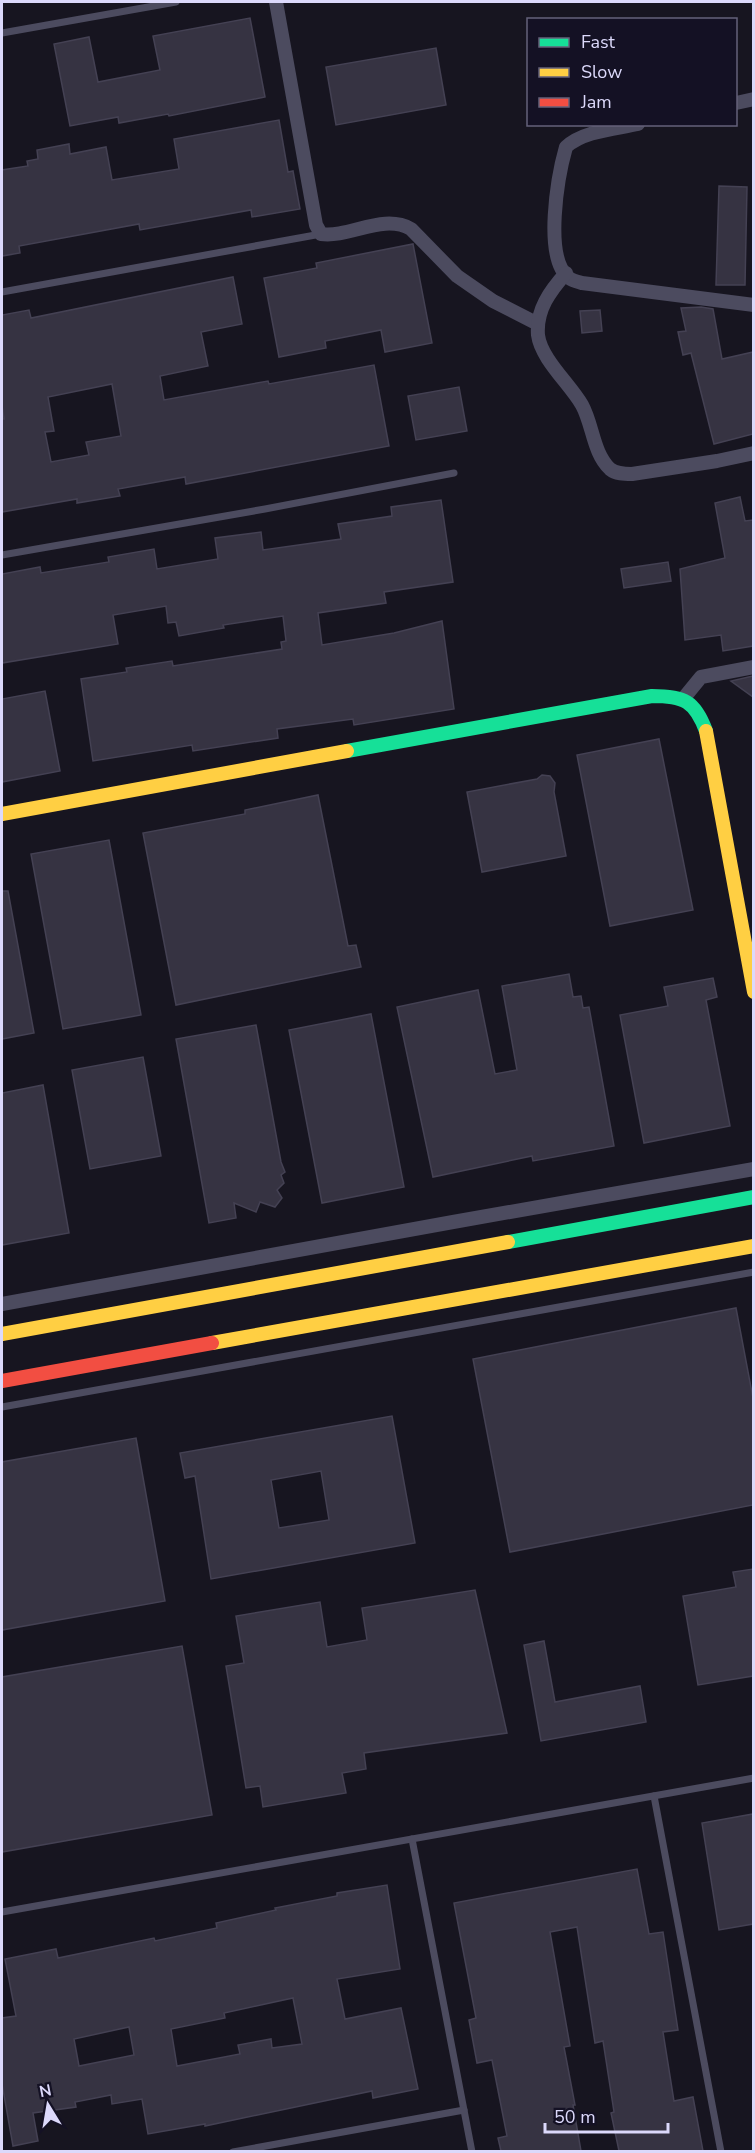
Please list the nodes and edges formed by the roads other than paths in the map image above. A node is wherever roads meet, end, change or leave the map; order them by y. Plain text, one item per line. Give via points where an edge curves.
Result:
1 (176, 2) edge
2 (276, 2) edge
3 (2, 33) edge
4 (753, 99) edge
5 (737, 103) edge
6 (629, 126) edge
7 (321, 234) junction
8 (566, 273) junction
9 (2, 292) edge
10 (753, 305) edge
11 (538, 324) junction
12 (753, 453) edge
13 (454, 473) dead end
14 (2, 555) edge
15 (753, 667) edge
16 (683, 699) junction
17 (2, 814) edge
18 (753, 992) edge
19 (753, 1169) edge
20 (753, 1197) edge
21 (753, 1246) edge
22 (753, 1272) edge
23 (2, 1305) edge
24 (2, 1334) edge
25 (2, 1381) edge
26 (2, 1407) edge
27 (753, 1778) edge
28 (654, 1796) junction
29 (411, 1839) junction
30 (2, 1912) edge
31 (464, 2110) junction
32 (233, 2151) edge
33 (472, 2151) edge
34 (721, 2151) edge

1 - 3 lane
2 - 7 street via 316,225
4 - 5 street
6 - 8 street via 584,136 566,147 554,225 555,250
7 - 9 lane
7 - 11 street via 405,225 457,276 493,302
8 - 10 street via 582,283
8 - 11 street via 544,300
11 - 12 street via 543,351 584,408 595,443 611,470 620,474 647,472
13 - 14 lane
15 - 16 street via 701,677
16 - 17 main road via 652,696
16 - 18 main road via 692,704 702,720 709,742
19 - 23 street
20 - 24 main road
21 - 25 main road
22 - 26 lane
27 - 28 lane
28 - 29 lane
28 - 34 lane
29 - 30 lane
29 - 31 lane
31 - 32 lane
31 - 33 lane

